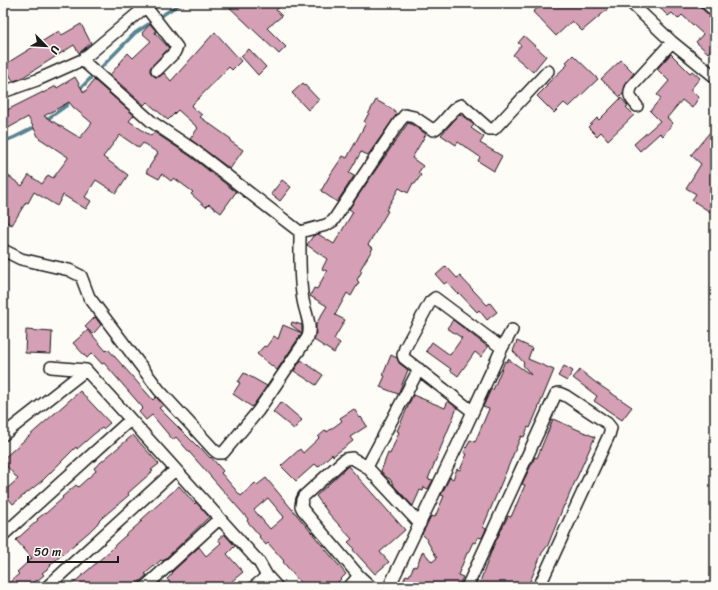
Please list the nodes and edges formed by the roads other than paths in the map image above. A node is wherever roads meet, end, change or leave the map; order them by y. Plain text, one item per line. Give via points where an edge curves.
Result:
1 (631, 3) edge
2 (706, 3) edge
3 (148, 5) edge
4 (715, 11) edge
5 (672, 42) junction
6 (82, 60) junction
7 (157, 70) dead end
8 (548, 71) dead end
9 (715, 77) edge
10 (3, 92) edge
11 (637, 106) dead end
12 (300, 232) junction
13 (3, 250) edge
14 (512, 330) dead end
15 (502, 348) junction
16 (51, 367) dead end
17 (419, 369) junction
18 (86, 370) junction
19 (472, 411) junction
20 (130, 420) junction
21 (3, 435) edge
22 (367, 467) junction
23 (175, 470) junction
24 (220, 519) junction
25 (420, 524) junction
26 (3, 535) edge
27 (267, 576) junction
28 (359, 576) junction
29 (47, 587) edge
30 (145, 587) edge
31 (254, 587) edge
32 (277, 587) edge
33 (349, 587) edge
34 (371, 587) edge
35 (389, 587) edge
36 (467, 587) edge
37 (539, 587) edge

1 - 5 street
2 - 4 street
3 - 6 street
3 - 7 street via 155,19 177,47
5 - 9 street
5 - 11 street via 632,86 630,97
6 - 10 street
6 - 12 street via 152,122 194,150
8 - 12 street via 493,130 486,127 462,105 433,130 414,117 405,115 333,221
12 - 13 street via 300,271 309,328 308,337 258,411 222,453 214,450 158,390 89,296 81,276 69,270 21,259
14 - 15 street
15 - 17 street via 437,299 432,299 403,352 404,358
15 - 19 street
16 - 18 street
17 - 19 street
17 - 22 street
18 - 20 street
18 - 21 street
19 - 25 street
20 - 23 street
20 - 26 street
22 - 25 street
22 - 28 street via 352,458 345,459 304,496 301,503 303,510
23 - 24 street
23 - 29 street
24 - 27 street via 259,562
24 - 30 street
25 - 35 street
27 - 31 street
27 - 32 street
28 - 33 street
28 - 34 street
36 - 37 street via 554,398 559,393 611,428

